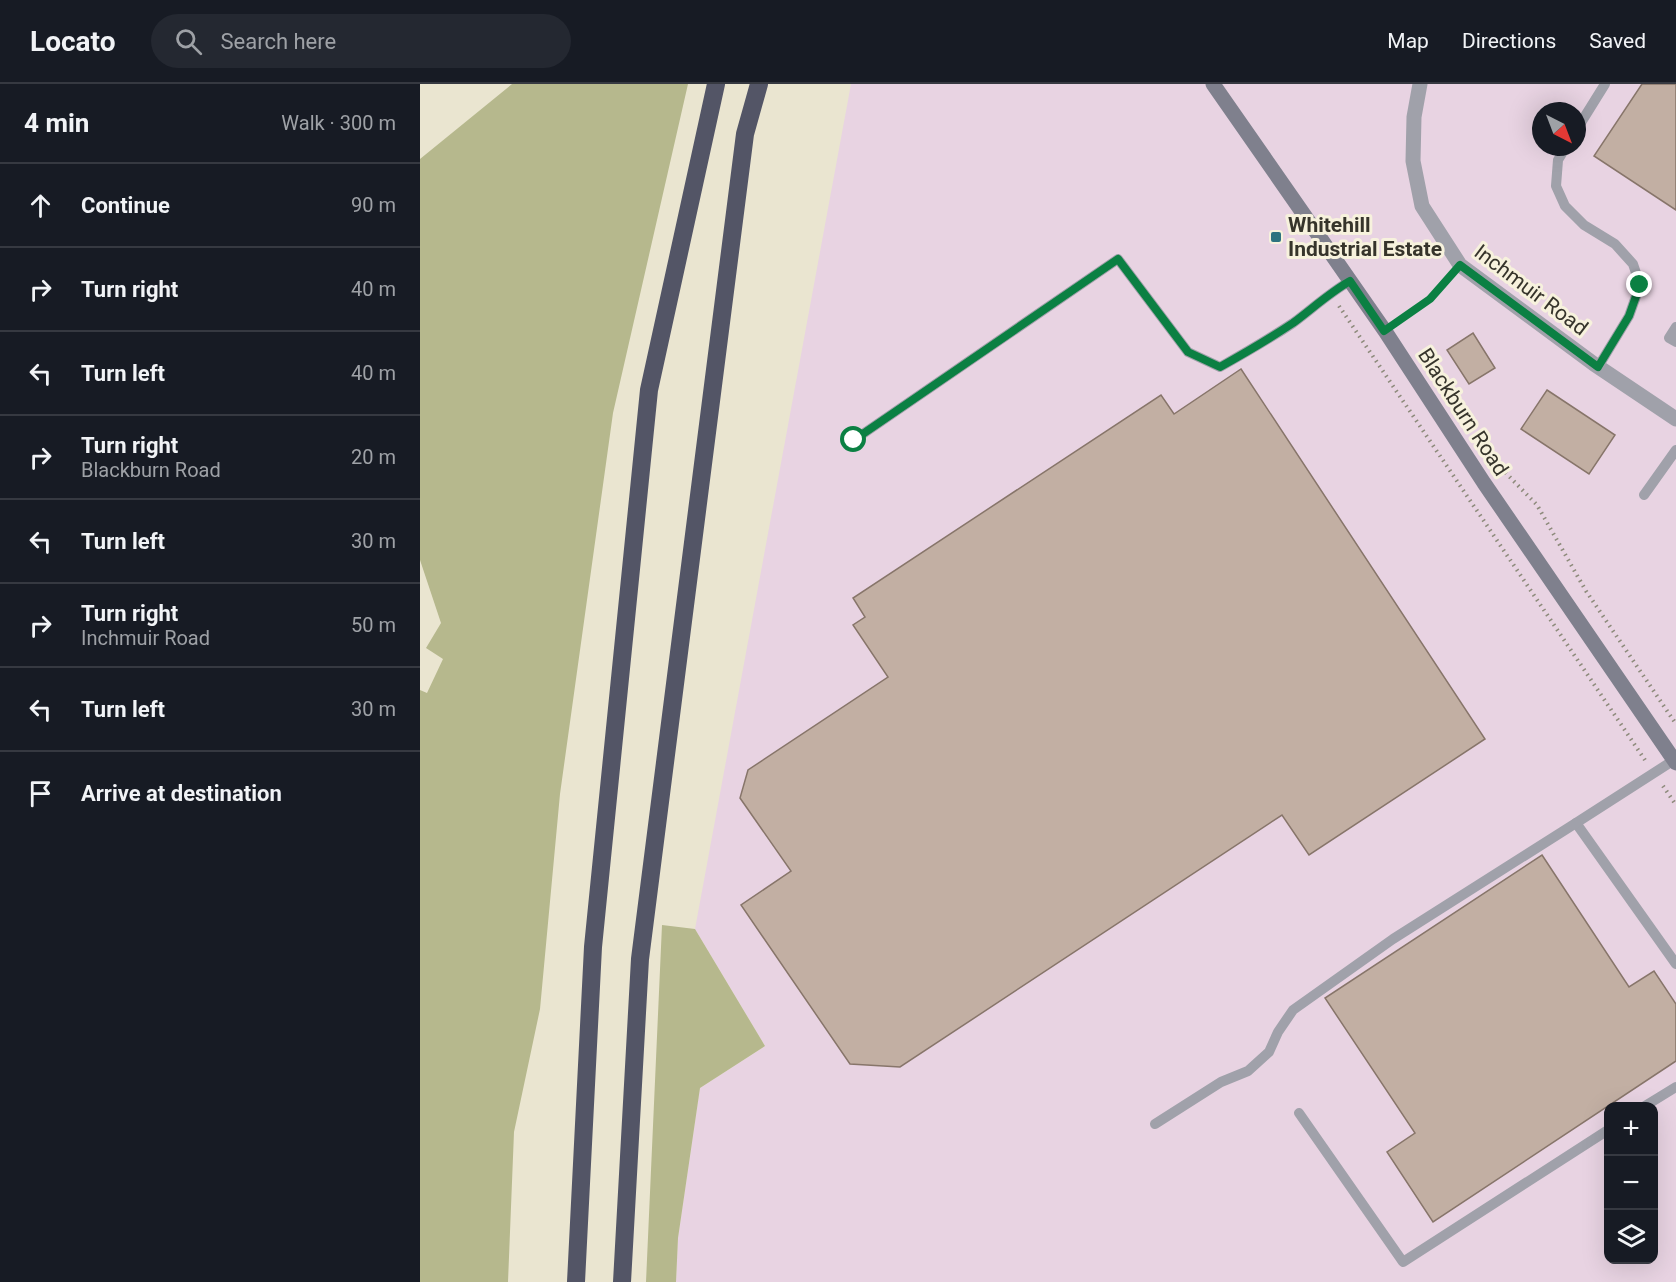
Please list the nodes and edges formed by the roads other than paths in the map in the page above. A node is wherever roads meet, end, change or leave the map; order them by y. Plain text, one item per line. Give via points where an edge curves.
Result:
1 (716, 84) edge
2 (759, 84) edge
3 (1213, 84) edge
4 (1420, 84) edge
5 (1605, 84) edge
6 (1586, 115) edge
7 (1560, 156) edge
8 (1350, 281) junction
9 (1676, 327) edge
10 (1676, 342) edge
11 (1598, 367) junction
12 (1676, 418) edge
13 (854, 440) dead end
14 (1676, 450) edge
15 (1644, 495) dead end
16 (1675, 762) edge
17 (1576, 823) junction
18 (1676, 964) edge
19 (1676, 1087) edge
20 (1654, 1102) edge
21 (1299, 1113) dead end
22 (1155, 1124) dead end
23 (1604, 1133) edge
24 (576, 1282) edge
25 (622, 1282) edge

1 - 24 highway via 649,390 593,947
2 - 25 highway via 745,134 640,959
3 - 8 main road, Blackburn Road
4 - 11 street, Inchmuir Road via 1413,161 1422,206 1460,265
5 - 6 lane
7 - 11 lane via 1556,186 1565,206 1584,225 1615,244 1633,264 1640,285 1629,316
8 - 13 lane via 1256,347 1220,367 1188,352 1118,259
8 - 16 main road, Blackburn Road
9 - 10 lane via 1670,338
11 - 12 street, Inchmuir Road
14 - 15 lane
16 - 17 lane
17 - 18 lane
17 - 22 lane via 1393,939 1293,1010 1269,1052 1248,1071 1221,1082
19 - 20 lane
21 - 23 lane via 1403,1262

